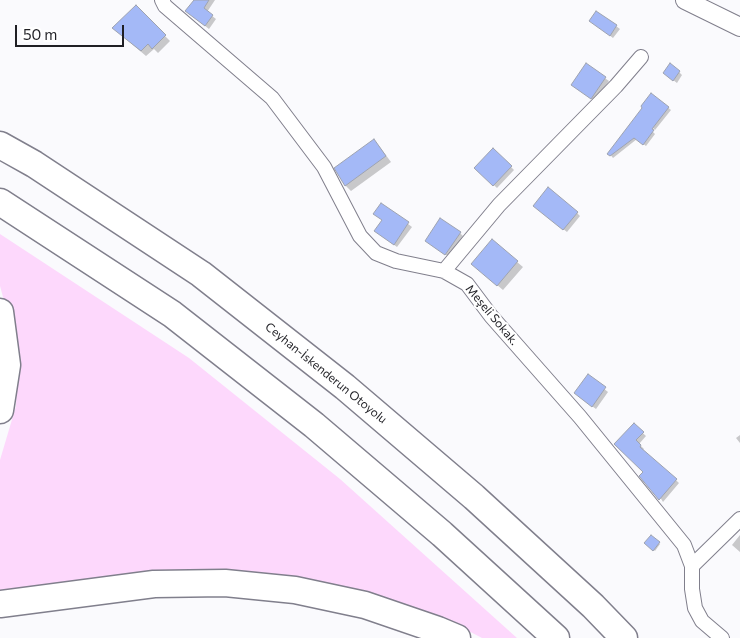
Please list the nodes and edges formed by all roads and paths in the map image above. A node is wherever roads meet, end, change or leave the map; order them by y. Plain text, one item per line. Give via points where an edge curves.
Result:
1 (162, 0) edge
2 (685, 0) edge
3 (740, 27) edge
4 (641, 57) dead end
5 (0, 135) edge
6 (0, 145) edge
7 (0, 202) edge
8 (444, 271) junction
9 (201, 274) junction
10 (0, 312) edge
11 (0, 410) edge
12 (740, 519) edge
13 (692, 566) junction
14 (0, 604) edge
15 (457, 638) edge
16 (556, 638) edge
17 (624, 638) edge
18 (722, 638) edge

1 - 8 street, Meşeli Sokak. via 272,98 324,167 360,236 376,253 396,261
2 - 3 street
4 - 8 street via 499,205
5 - 9 highway
6 - 9 highway, Ceyhan-İskenderun Otoyolu
7 - 16 highway via 172,314 314,425 442,534
8 - 13 street, Meşeli Sokak. via 467,284 580,417 684,545
9 - 17 highway, Ceyhan-İskenderun Otoyolu via 345,387 467,490
10 - 11 highway via 6,365
12 - 13 street
13 - 18 street via 695,608 702,622
14 - 15 highway via 154,584 225,583 295,590 365,604

